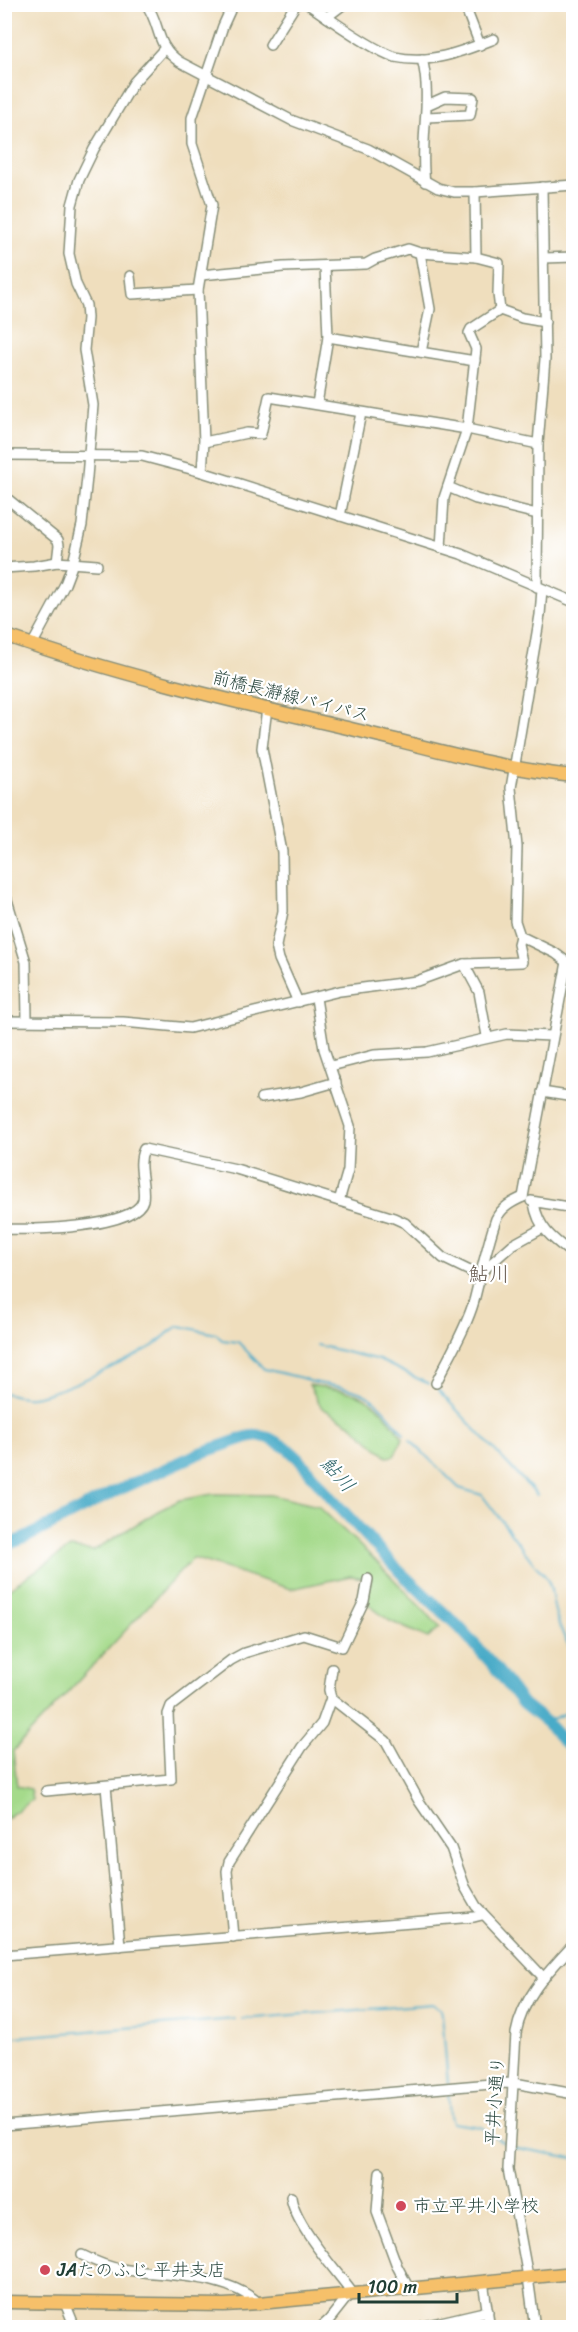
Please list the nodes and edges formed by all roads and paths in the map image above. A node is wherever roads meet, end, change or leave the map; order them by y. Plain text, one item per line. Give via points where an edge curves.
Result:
1 (146, 4) edge
2 (233, 4) edge
3 (296, 4) edge
4 (308, 4) edge
5 (344, 4) edge
6 (468, 14) dead end
7 (327, 17) junction
8 (494, 39) dead end
9 (270, 45) dead end
10 (480, 45) junction
11 (165, 49) junction
12 (422, 59) junction
13 (207, 76) junction
14 (427, 105) junction
15 (426, 117) junction
16 (425, 182) junction
17 (573, 185) edge
18 (542, 187) junction
19 (475, 192) junction
20 (420, 254) junction
21 (476, 257) junction
22 (573, 257) edge
23 (544, 258) junction
24 (325, 266) junction
25 (201, 275) junction
26 (130, 276) dead end
27 (198, 290) junction
28 (500, 310) junction
29 (544, 322) junction
30 (328, 337) junction
31 (421, 352) junction
32 (475, 361) junction
33 (317, 404) junction
34 (362, 413) junction
35 (467, 429) junction
36 (204, 442) junction
37 (538, 444) junction
38 (4, 455) edge
39 (88, 455) junction
40 (202, 472) junction
41 (448, 487) junction
42 (4, 496) edge
43 (537, 514) junction
44 (340, 516) junction
45 (441, 548) junction
46 (57, 562) junction
47 (73, 563) junction
48 (97, 565) dead end
49 (4, 568) edge
50 (539, 588) junction
51 (573, 602) edge
52 (4, 635) edge
53 (32, 645) junction
54 (267, 708) junction
55 (515, 767) junction
56 (573, 776) edge
57 (4, 890) edge
58 (520, 936) junction
59 (570, 962) edge
60 (464, 964) junction
61 (316, 998) junction
62 (298, 1002) junction
63 (27, 1020) junction
64 (4, 1021) edge
65 (488, 1036) junction
66 (551, 1036) junction
67 (331, 1066) junction
68 (336, 1082) junction
69 (542, 1092) junction
70 (573, 1097) edge
71 (261, 1098) dead end
72 (523, 1197) junction
73 (339, 1201) junction
74 (534, 1203) junction
75 (573, 1208) edge
76 (543, 1228) junction
77 (4, 1229) edge
78 (573, 1255) edge
79 (478, 1275) junction
80 (436, 1383) dead end
81 (368, 1579) dead end
82 (332, 1669) dead end
83 (330, 1698) junction
84 (106, 1786) junction
85 (46, 1791) dead end
86 (482, 1915) junction
87 (233, 1937) junction
88 (120, 1946) junction
89 (571, 1951) edge
90 (4, 1955) edge
91 (544, 1978) junction
92 (512, 2083) junction
93 (573, 2094) edge
94 (4, 2125) edge
95 (380, 2172) dead end
96 (291, 2196) dead end
97 (82, 2255) dead end
98 (573, 2273) edge
99 (528, 2277) junction
100 (483, 2282) junction
101 (409, 2289) junction
102 (351, 2295) junction
103 (4, 2302) edge
104 (65, 2303) junction
105 (259, 2303) junction
106 (488, 2311) junction
107 (489, 2322) dead end
108 (322, 2327) edge
109 (73, 2328) edge
110 (415, 2328) edge
111 (535, 2328) edge

1 - 11 street
2 - 13 street
3 - 9 street
4 - 7 street
5 - 7 street
6 - 10 street
7 - 12 street via 388,54
8 - 10 street
10 - 12 street
11 - 13 street
11 - 39 street via 134,82 94,149 72,205 69,254 86,305 84,350 93,405
12 - 14 street
13 - 16 street via 291,120 368,149
13 - 25 street via 192,118 191,139 212,202
14 - 15 street
14 - 15 street via 445,97 473,98 470,114
15 - 16 street
16 - 19 street via 454,192
17 - 18 street
18 - 19 street
18 - 23 street
19 - 21 street
20 - 21 street
20 - 24 street via 408,249 366,264
20 - 31 street via 430,309
21 - 28 street via 499,263
22 - 23 street
23 - 29 street
24 - 25 street
24 - 30 street
25 - 27 street
26 - 27 street via 132,294
27 - 36 street
28 - 29 street
28 - 32 street via 469,333 476,349
29 - 37 street
30 - 31 street
30 - 33 street
31 - 32 street
32 - 35 street
33 - 34 street
33 - 36 street via 269,397 261,434
34 - 35 street
34 - 44 street
35 - 37 street
35 - 41 street
36 - 40 street
37 - 43 street
38 - 39 street
39 - 40 street via 142,456
39 - 47 street via 82,525
40 - 44 street
41 - 43 street via 476,500
41 - 45 street
42 - 46 street via 58,540
43 - 50 street
44 - 45 street
45 - 50 street
46 - 47 street
46 - 49 street
47 - 48 street
47 - 53 street
50 - 51 street
50 - 55 street via 540,615
52 - 53 main road, 前橋長瀞線バイパス
53 - 54 main road, 前橋長瀞線バイパス via 131,676
54 - 55 main road, 前橋長瀞線バイパス
54 - 62 street via 262,748 282,852 283,911 276,946
55 - 56 main road, 前橋長瀞線バイパス
55 - 58 street via 511,788 517,848 515,921
57 - 63 street via 26,962
58 - 59 street
58 - 60 street via 522,962
59 - 66 street
60 - 61 street via 417,981
60 - 65 street via 479,992
61 - 62 street
61 - 67 street via 324,1049
62 - 63 street via 189,1028
63 - 64 street
65 - 66 street
65 - 67 street via 427,1052 375,1055
66 - 69 street
67 - 68 street
68 - 71 street
68 - 73 street via 350,1126 348,1170
69 - 70 street
69 - 72 street
72 - 74 street
72 - 79 street via 499,1212
73 - 77 street via 236,1169 144,1149 143,1201 136,1210 93,1225
73 - 79 street via 405,1223 443,1258
74 - 75 street
74 - 76 street
76 - 78 street
76 - 79 street via 512,1245
79 - 80 street via 473,1302
81 - 84 street via 364,1600 342,1647 303,1635 239,1655 169,1708 171,1779
82 - 83 street
83 - 86 street via 386,1741 451,1848 468,1893
83 - 87 street via 319,1727 298,1752 229,1862
84 - 85 street
84 - 88 street
86 - 87 street
86 - 91 street
87 - 88 street
88 - 90 street
89 - 91 street, 平井小通り
91 - 92 street, 平井小通り via 528,1998 519,2019
92 - 93 street
92 - 94 street
92 - 99 street, 平井小通り via 508,2169
95 - 101 street via 378,2212
96 - 102 street via 313,2242
97 - 105 street via 121,2269 231,2287
98 - 99 main road
99 - 100 main road
99 - 111 street, 平井小通り
100 - 101 main road
100 - 106 street
101 - 102 main road
102 - 105 main road
102 - 108 street
103 - 104 main road
104 - 105 main road
104 - 109 street
106 - 107 street
106 - 110 street

